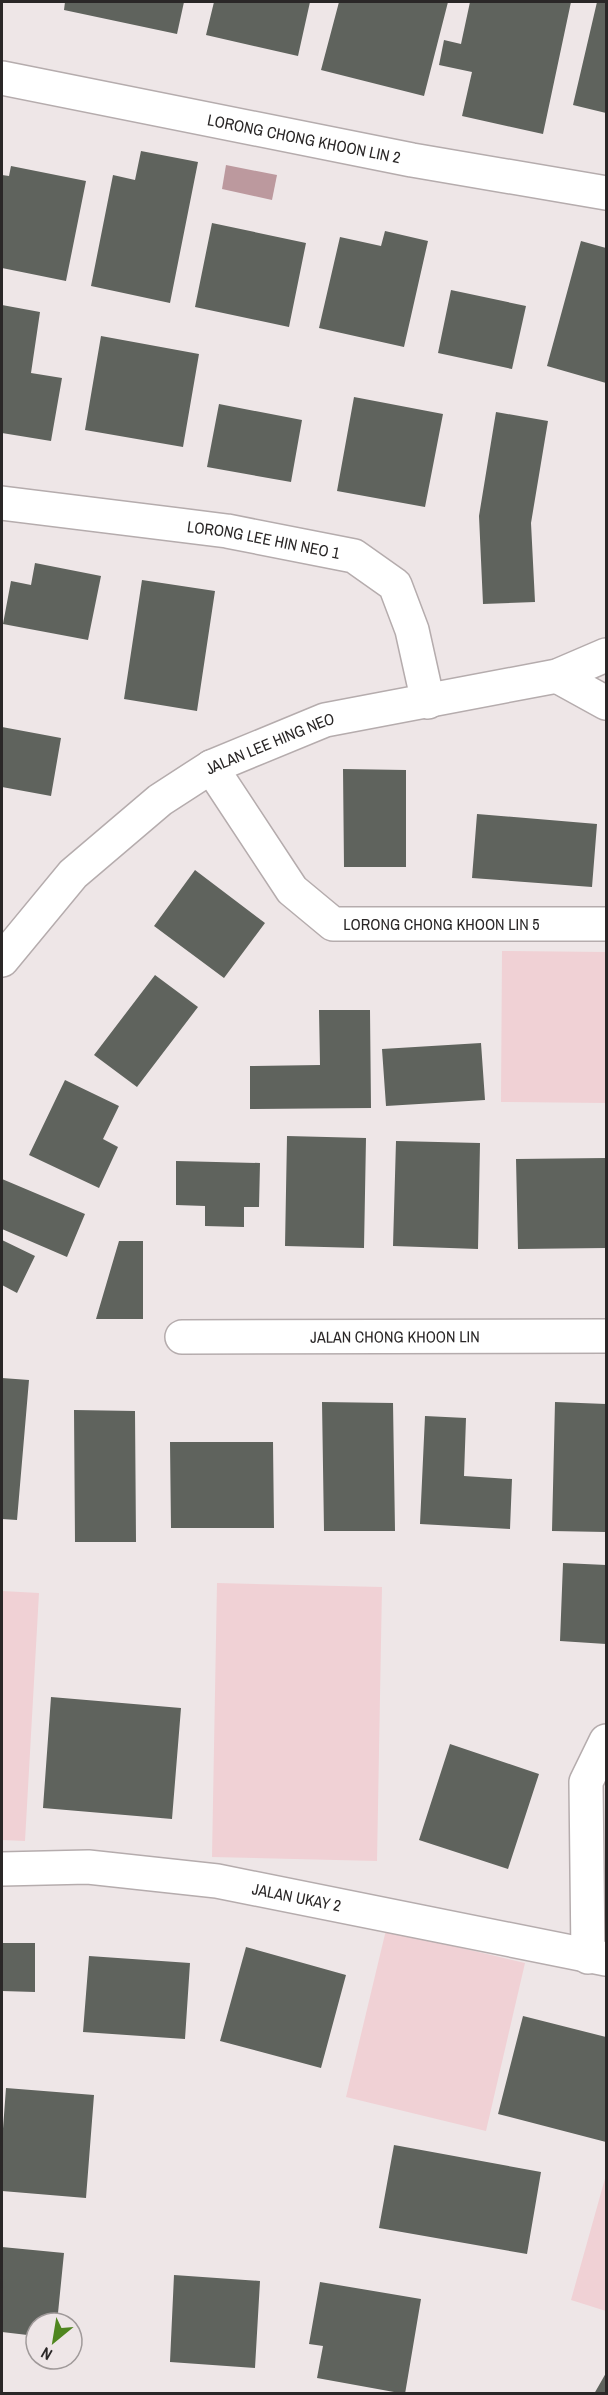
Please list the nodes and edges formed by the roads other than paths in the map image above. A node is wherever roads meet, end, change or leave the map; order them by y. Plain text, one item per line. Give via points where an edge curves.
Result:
1 (2, 78) edge
2 (606, 193) edge
3 (2, 503) edge
4 (606, 655) edge
5 (557, 676) junction
6 (428, 702) junction
7 (606, 703) edge
8 (211, 767) junction
9 (606, 924) edge
10 (2, 960) edge
11 (606, 1336) edge
12 (182, 1337) dead end
13 (606, 1741) edge
14 (2, 1869) edge
15 (597, 1958) edge

1 - 2 street, LORONG CHONG KHOON LIN 2 via 412,160
3 - 6 street, LORONG LEE HIN NEO 1 via 227,531 354,556 395,585 412,630
4 - 5 street, JALAN LEE HING NEO
5 - 6 street, JALAN LEE HING NEO
5 - 7 street
6 - 8 street, JALAN LEE HING NEO via 325,720
8 - 9 street, LORONG CHONG KHOON LIN 5 via 292,890 333,924
8 - 10 street, JALAN LEE HING NEO via 160,800 73,874
11 - 12 street, JALAN CHONG KHOON LIN
13 - 15 street, JALAN UKAY 2 via 586,1782
14 - 15 street, JALAN UKAY 2 via 88,1867 217,1881

